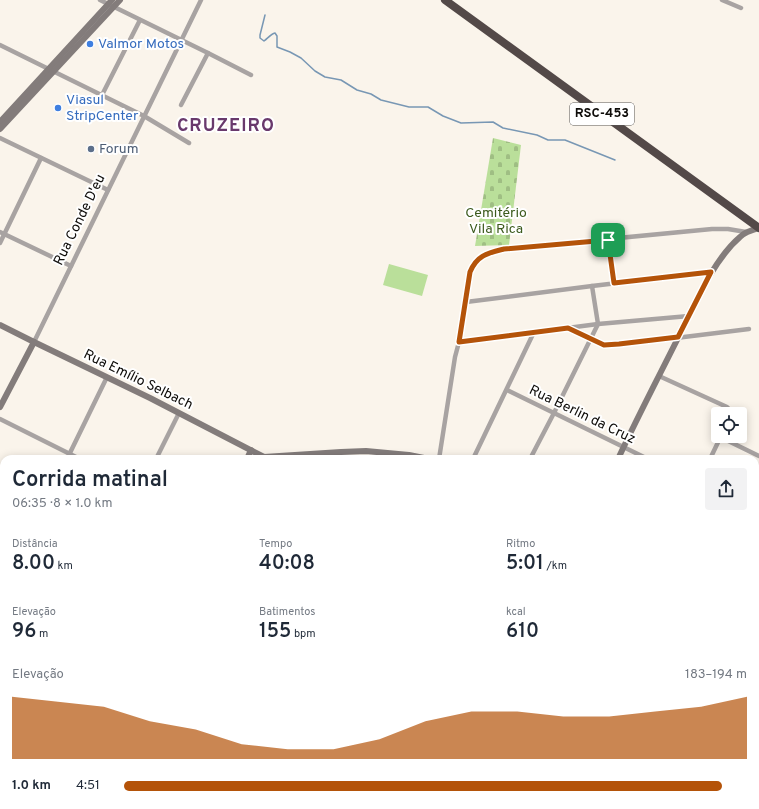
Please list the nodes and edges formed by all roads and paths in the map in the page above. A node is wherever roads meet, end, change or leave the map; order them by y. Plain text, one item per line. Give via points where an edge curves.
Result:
1 (100, 0) edge
2 (120, 0) edge
3 (201, 0) edge
4 (445, 0) edge
5 (722, 0) edge
6 (111, 4) edge
7 (740, 8) dead end
8 (140, 20) junction
9 (182, 40) junction
10 (0, 46) edge
11 (208, 53) junction
12 (51, 70) junction
13 (251, 75) dead end
14 (102, 95) junction
15 (181, 105) dead end
16 (144, 116) junction
17 (3, 121) edge
18 (0, 129) edge
19 (0, 138) edge
20 (189, 143) dead end
21 (41, 158) junction
22 (108, 190) junction
23 (759, 228) edge
24 (746, 232) junction
25 (2, 233) edge
26 (608, 240) junction
27 (0, 243) edge
28 (71, 266) junction
29 (711, 272) junction
30 (614, 283) junction
31 (592, 286) junction
32 (466, 302) junction
33 (689, 316) junction
34 (598, 324) junction
35 (0, 325) edge
36 (568, 328) junction
37 (749, 329) dead end
38 (534, 332) junction
39 (678, 337) junction
40 (591, 339) junction
41 (34, 342) junction
42 (459, 342) junction
43 (659, 376) junction
44 (107, 377) junction
45 (507, 390) junction
46 (0, 407) edge
47 (727, 407) edge
48 (179, 413) junction
49 (554, 413) junction
50 (0, 419) edge
51 (717, 443) edge
52 (732, 443) edge
53 (624, 448) junction
54 (251, 450) junction
55 (341, 452) junction
56 (70, 454) joint
57 (158, 455) edge
58 (249, 455) edge
59 (257, 455) edge
60 (301, 455) edge
61 (339, 455) edge
62 (409, 455) edge
63 (440, 455) edge
64 (475, 455) edge
65 (532, 455) edge
66 (620, 455) edge
67 (639, 455) edge
68 (712, 455) edge
69 (757, 455) edge

1 - 6 street
2 - 6 main road
3 - 9 street, Rua Conde D'eu
4 - 23 highway, RSC-453
5 - 7 street
6 - 8 street
6 - 12 main road
8 - 9 street
8 - 14 street
9 - 11 street
9 - 16 street, Rua Conde D'eu
10 - 12 street
11 - 13 street
11 - 15 street
12 - 14 street
12 - 17 main road
14 - 16 street
16 - 20 street
16 - 22 street, Rua Conde D'eu
17 - 18 main road
19 - 21 street
21 - 22 street
21 - 25 street
22 - 28 street, Rua Conde D'eu
23 - 24 main road
24 - 26 street via 728,229
24 - 29 main road via 724,254
25 - 27 street
25 - 28 street
26 - 30 street
26 - 32 street via 490,252 479,258 470,272
28 - 41 street, Rua Conde D'eu
29 - 30 street
29 - 33 main road
30 - 31 street
31 - 32 street
31 - 34 street
32 - 42 street
33 - 34 street
33 - 39 main road
34 - 36 street
34 - 40 street
35 - 41 main road, Rua Emílio Selbach
36 - 38 street
36 - 40 street
37 - 39 street
38 - 42 street
38 - 45 street
39 - 40 street via 604,345
39 - 43 main road
40 - 49 street
41 - 44 main road, Rua Emílio Selbach
41 - 46 main road, Rua Conde D'eu
42 - 63 street
43 - 47 street
43 - 53 main road
44 - 48 main road, Rua Emílio Selbach
44 - 56 street
45 - 49 street, Rua Berlin da Cruz
45 - 64 street
48 - 54 main road, Rua Emílio Selbach
48 - 57 street
49 - 53 street, Rua Berlin da Cruz
49 - 65 street
50 - 56 street
51 - 68 street
52 - 69 street
53 - 66 main road
53 - 67 street, Rua Berlin da Cruz
54 - 58 main road
54 - 59 main road, Rua Emílio Selbach
55 - 60 main road
55 - 61 street
55 - 62 main road via 366,451

